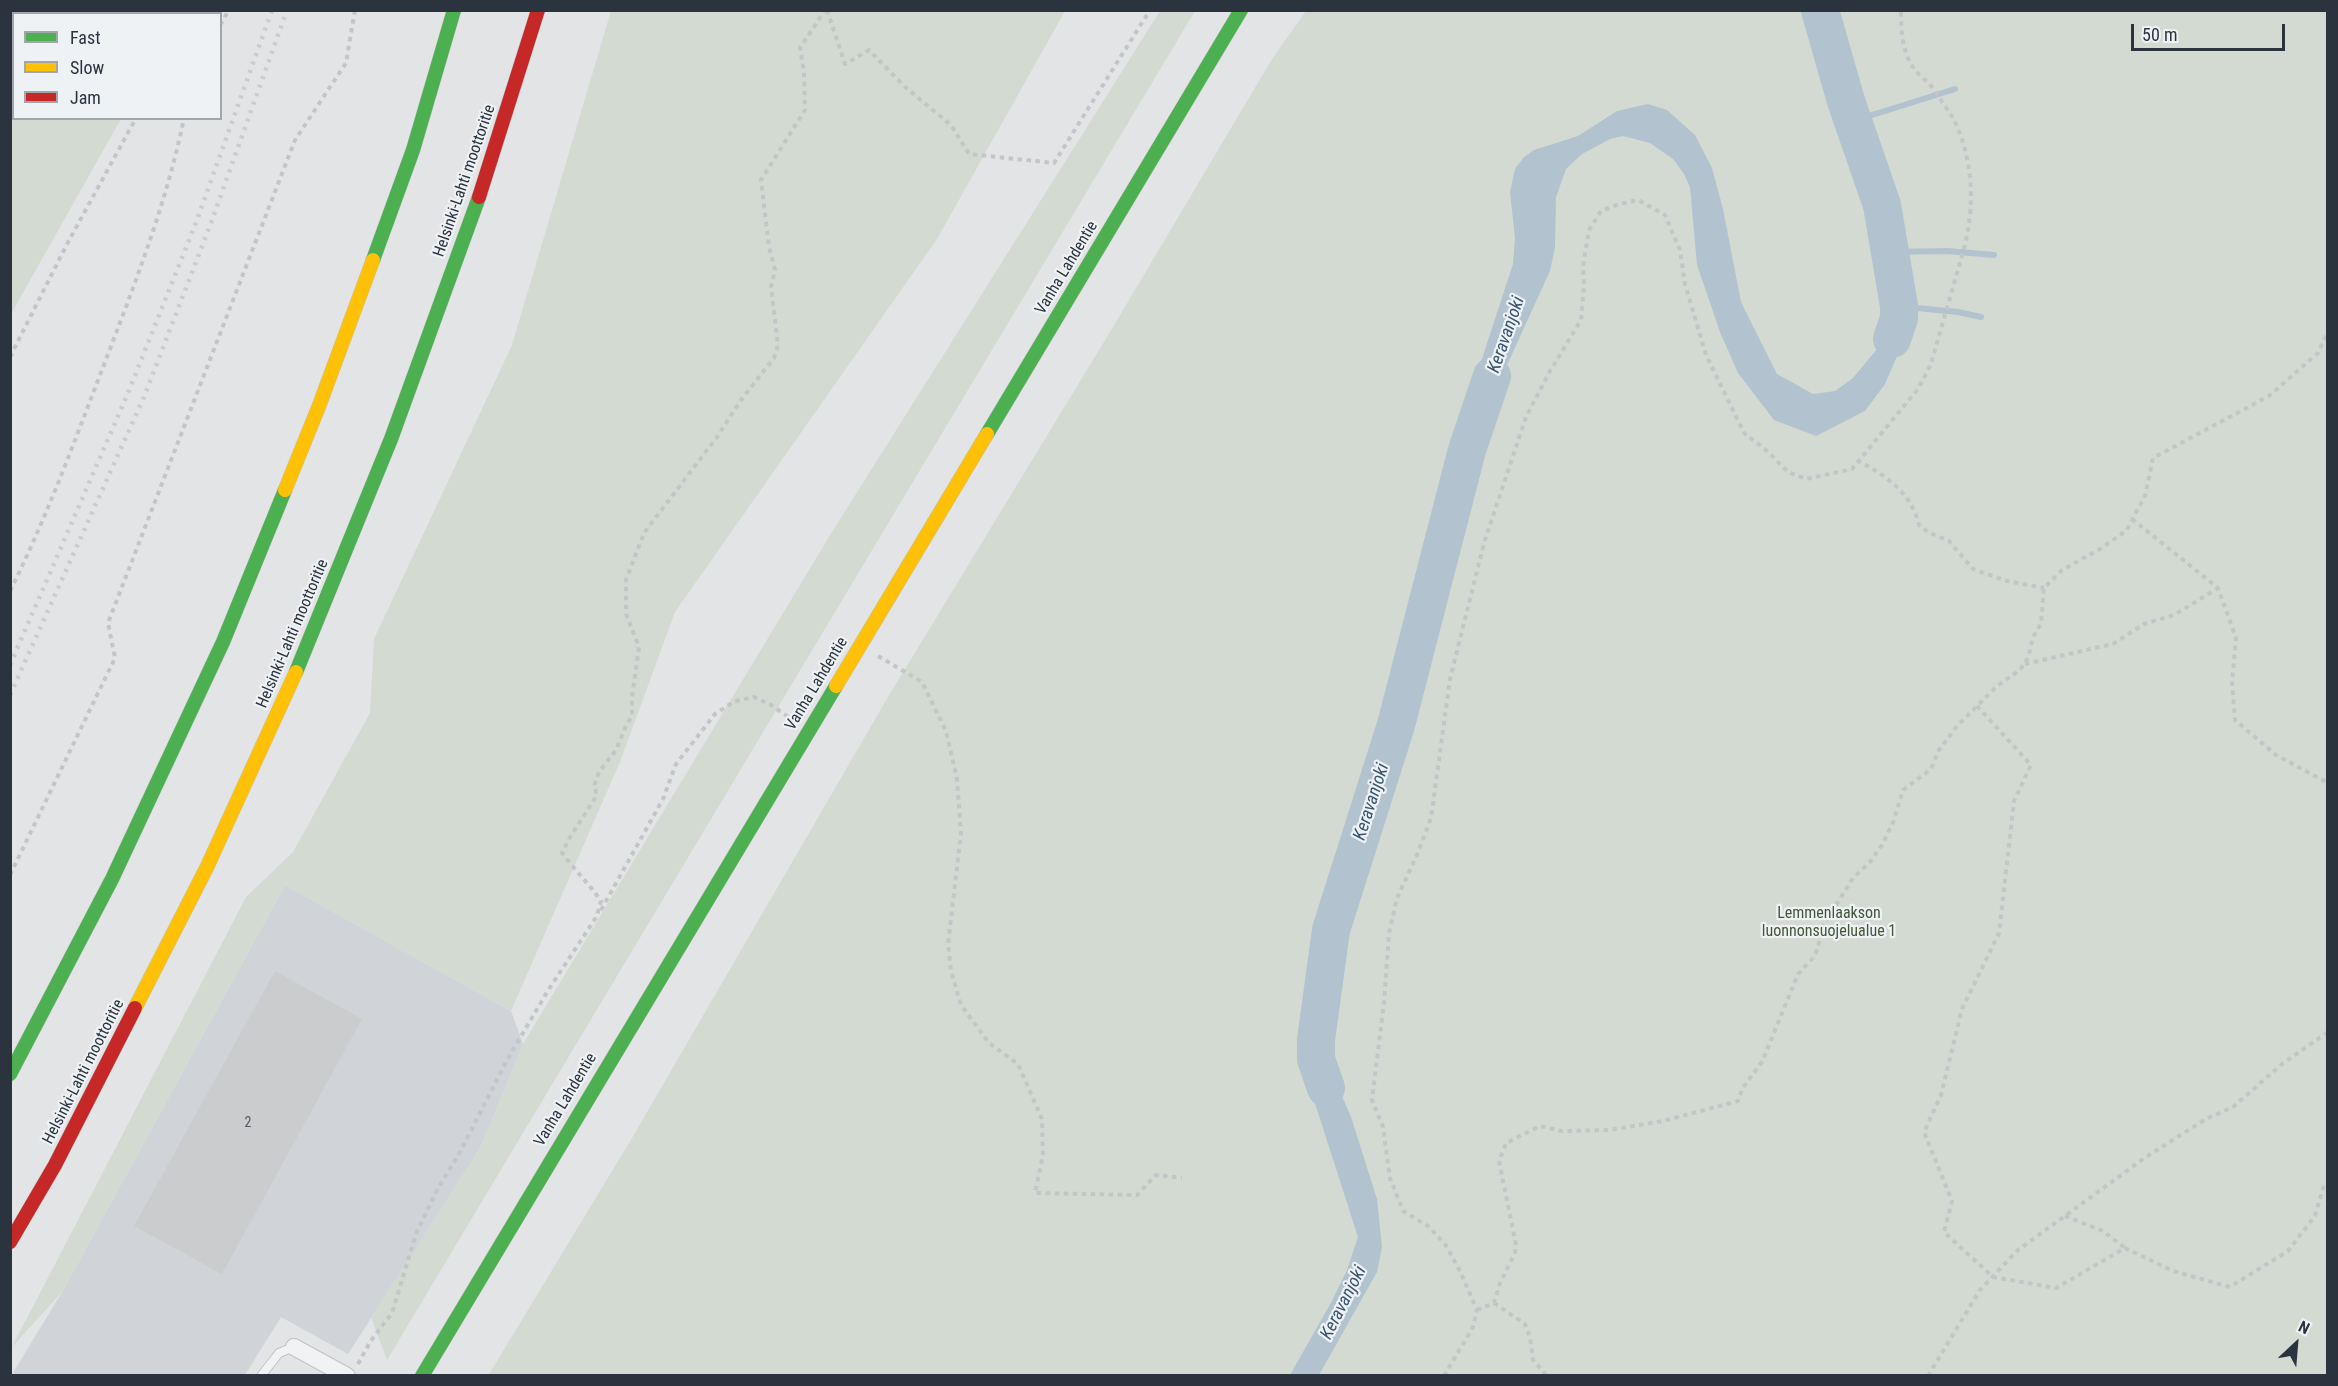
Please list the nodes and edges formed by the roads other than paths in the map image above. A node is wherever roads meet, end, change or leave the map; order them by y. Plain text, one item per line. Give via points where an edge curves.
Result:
1 (454, 10) edge
2 (538, 10) edge
3 (1241, 10) edge
4 (10, 1074) edge
5 (10, 1242) edge
6 (294, 1347) joint
7 (352, 1371) edge
8 (261, 1376) edge
9 (422, 1376) edge

1 - 4 main road via 413,150 319,406 223,642 112,879
2 - 5 main road, Helsinki-Lahti moottoritie via 488,173 404,405 296,673 207,867 56,1165
3 - 9 main road, Vanha Lahdentie
6 - 7 street
6 - 8 lane via 279,1353

